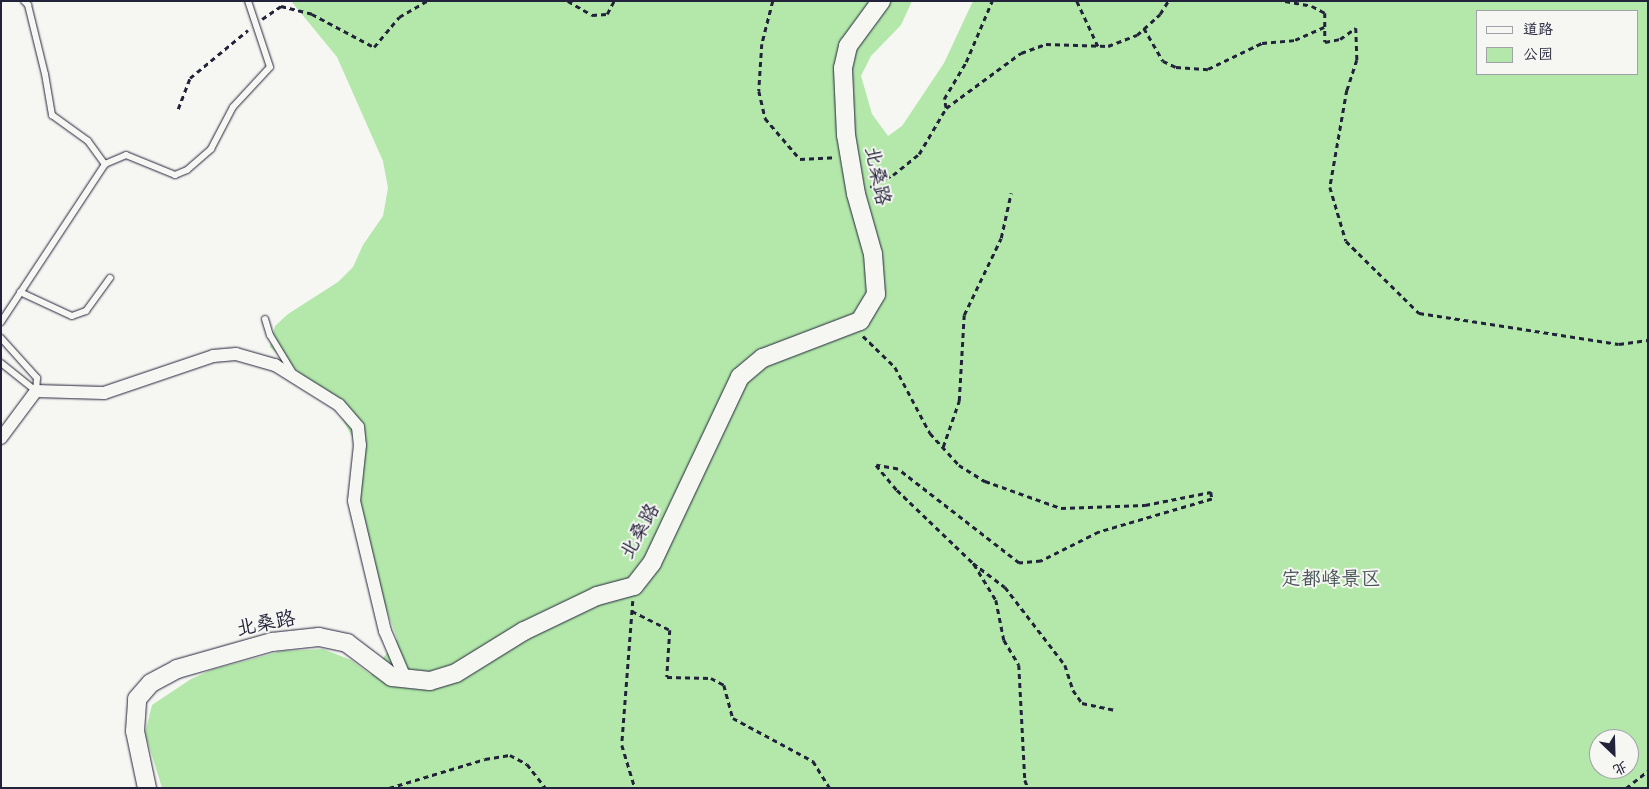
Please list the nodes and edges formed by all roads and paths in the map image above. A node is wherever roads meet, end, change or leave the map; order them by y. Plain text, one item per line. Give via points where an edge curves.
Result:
1 (24, 1) edge
2 (248, 1) edge
3 (427, 1) edge
4 (522, 1) edge
5 (532, 1) edge
6 (568, 1) edge
7 (614, 1) edge
8 (773, 1) edge
9 (881, 1) edge
10 (992, 1) edge
11 (1076, 1) edge
12 (1168, 1) edge
13 (1286, 1) edge
14 (256, 24) junction
15 (1324, 27) junction
16 (1144, 28) junction
17 (1098, 46) junction
18 (946, 108) junction
19 (178, 109) dead end
20 (849, 156) junction
21 (105, 164) junction
22 (1011, 193) dead end
23 (856, 194) junction
24 (110, 278) dead end
25 (20, 292) junction
26 (265, 319) dead end
27 (860, 321) junction
28 (1, 322) edge
29 (1, 338) edge
30 (1648, 340) edge
31 (1, 363) edge
32 (297, 379) junction
33 (36, 391) junction
34 (1, 438) edge
35 (943, 447) junction
36 (974, 562) junction
37 (634, 586) junction
38 (632, 611) junction
39 (405, 678) junction
40 (1115, 710) dead end
41 (1648, 771) edge
42 (148, 788) edge
43 (389, 788) edge
44 (546, 788) edge
45 (635, 788) edge
46 (830, 788) edge
47 (1028, 788) edge
48 (1626, 788) edge

1 - 21 lane via 28,5 45,74 52,115 88,141
2 - 14 lane
3 - 14 path via 398,17 374,46 312,14 281,6
4 - 5 path
6 - 7 path via 592,16 607,14
8 - 20 path via 762,44 759,90 765,118 800,159
9 - 20 street, 北桑路 via 848,46 842,68
10 - 18 path via 966,62 944,99
11 - 17 path
12 - 16 path via 1160,14
13 - 15 path via 1312,6 1325,13
14 - 19 path via 190,78
14 - 21 lane via 270,67 233,106 211,149 187,170 175,174 126,155
15 - 16 path via 1295,40 1262,43 1208,69 1176,67 1163,61
15 - 30 path via 1324,42 1340,38 1356,28 1357,60 1347,90 1330,187 1346,241 1419,313 1619,344
16 - 17 path via 1137,35 1108,46
17 - 18 path via 1046,44 1021,53
18 - 23 path via 919,154 893,175
20 - 23 street, 北桑路
21 - 25 lane
22 - 35 path via 1001,238 964,315 959,401
23 - 27 street, 北桑路 via 873,254 876,294
24 - 25 lane via 86,310 72,316
25 - 28 lane
26 - 32 lane via 270,335
27 - 35 path via 859,333 895,367 930,433
27 - 37 street, 北桑路 via 763,358 740,377 652,563
29 - 33 lane via 37,378
31 - 33 lane
32 - 33 street via 275,365 236,354 213,356 104,393
32 - 39 street via 339,405 358,427 360,445 354,501 385,631
33 - 34 street
35 - 36 path via 959,465 985,481 1061,508 1145,504 1211,492 1212,499 1099,532 1041,562 1019,563 898,469 876,465
36 - 40 path via 1005,587 1051,644 1065,665 1073,690 1082,703
36 - 47 path via 996,600 1004,640 1020,665
37 - 38 path
37 - 39 street, 北桑路 via 597,596 532,627 456,673 430,681
38 - 45 path via 622,745
38 - 46 path via 670,630 667,677 711,678 724,685 733,718 813,761
39 - 42 street, 北桑路 via 392,677 347,643 319,637 272,642 177,669 151,683 137,699 135,731
41 - 48 path
43 - 44 path via 485,759 510,755 527,764

